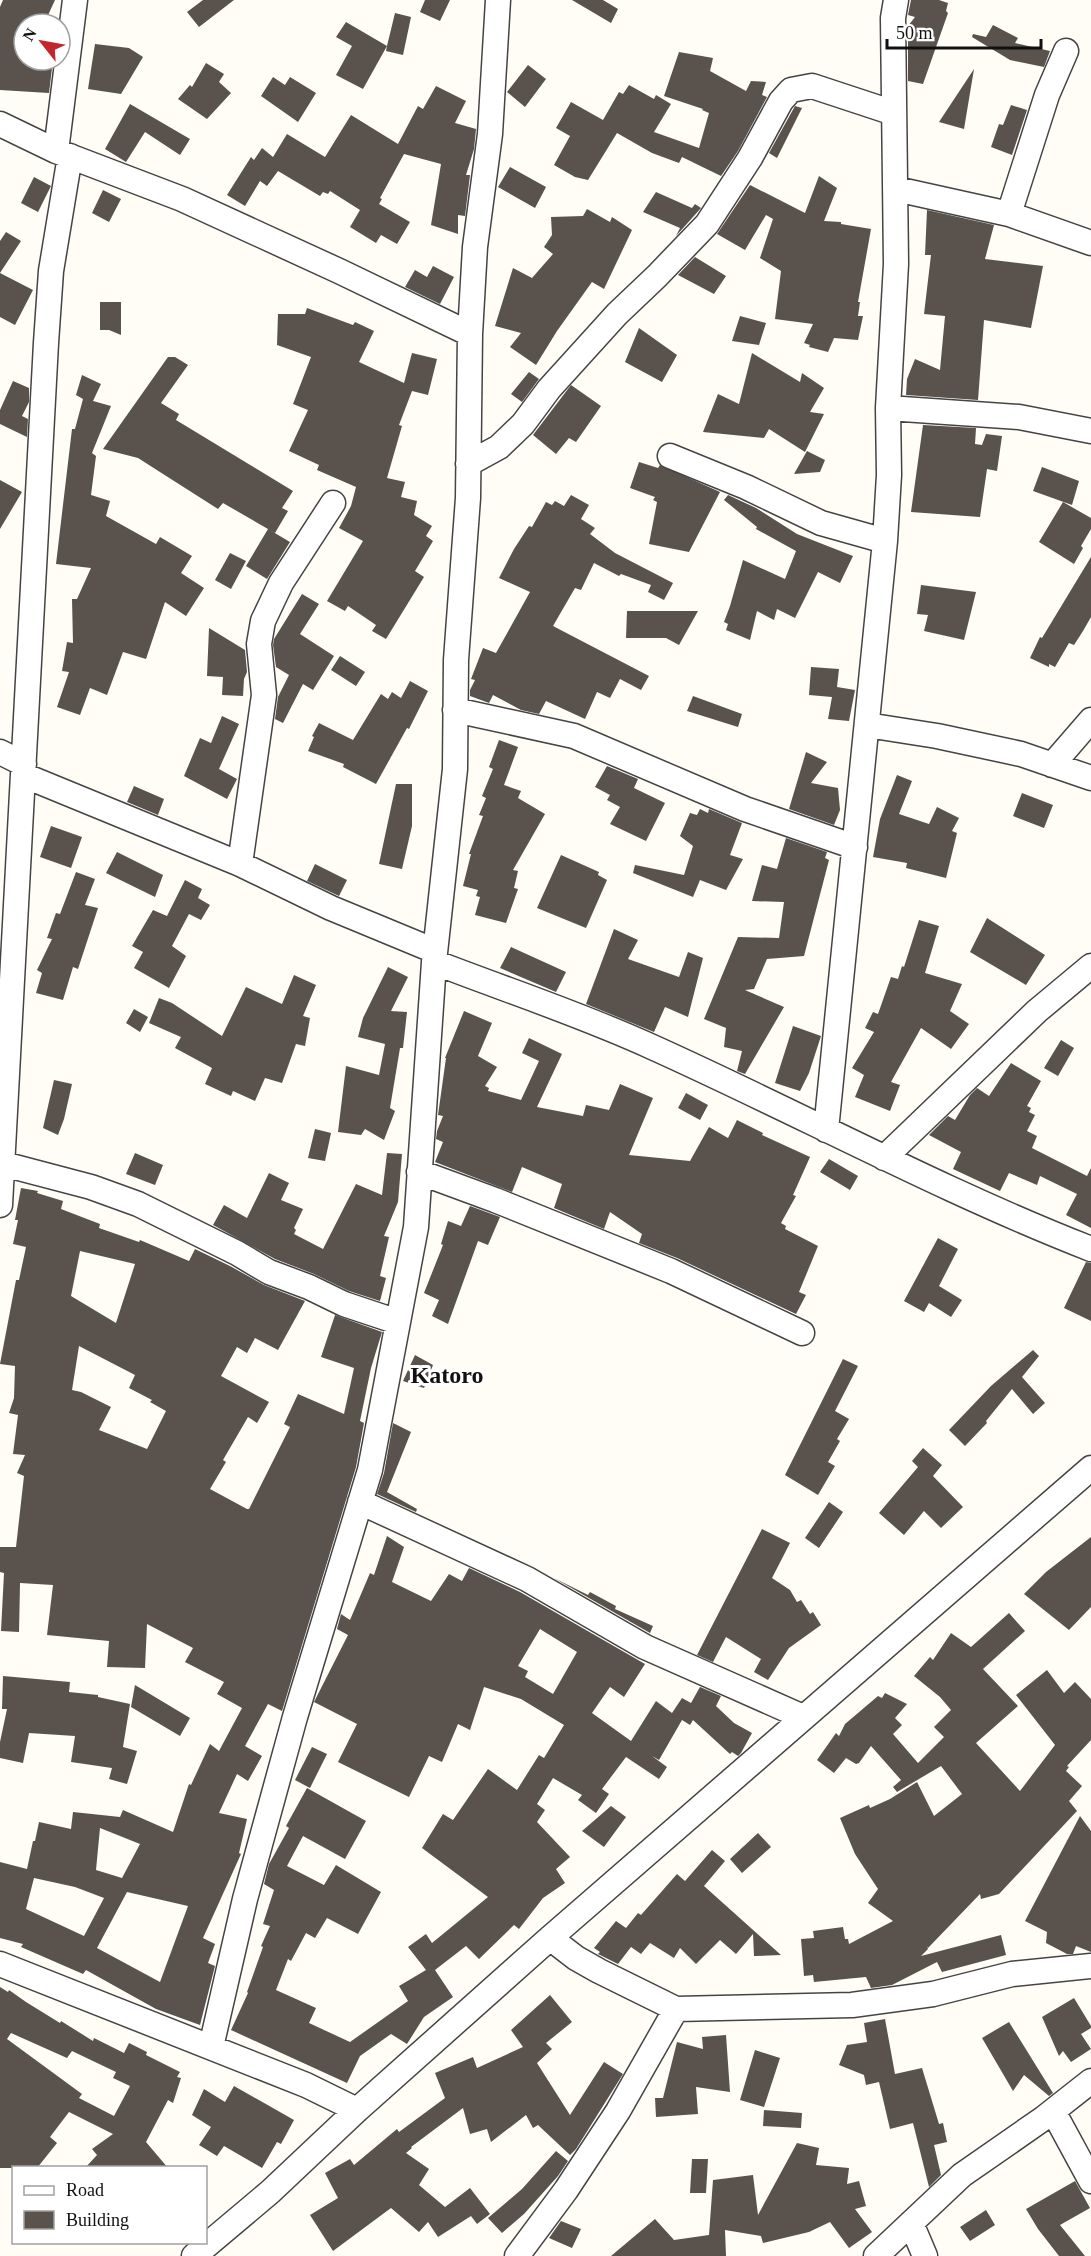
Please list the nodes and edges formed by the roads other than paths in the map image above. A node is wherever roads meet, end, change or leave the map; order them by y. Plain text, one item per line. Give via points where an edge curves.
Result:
1 (75, 0) edge
2 (498, 0) edge
3 (896, 0) edge
4 (1066, 51) dead end
5 (894, 113) junction
6 (0, 124) edge
7 (63, 153) junction
8 (896, 189) junction
9 (1009, 214) junction
10 (1091, 243) edge
11 (470, 334) junction
12 (888, 408) junction
13 (1091, 431) edge
14 (670, 456) dead end
15 (468, 464) junction
16 (333, 502) dead end
17 (885, 541) junction
18 (456, 710) junction
19 (1091, 720) edge
20 (867, 725) junction
21 (0, 752) edge
22 (1052, 765) junction
23 (23, 770) junction
24 (1091, 778) edge
25 (855, 847) junction
26 (240, 864) junction
27 (435, 956) junction
28 (1091, 966) edge
29 (826, 1130) junction
30 (884, 1158) junction
31 (1, 1164) edge
32 (419, 1172) junction
33 (0, 1205) edge
34 (1091, 1249) edge
35 (398, 1322) junction
36 (802, 1333) dead end
37 (1091, 1468) edge
38 (360, 1502) junction
39 (803, 1717) junction
40 (550, 1938) junction
41 (0, 1964) edge
42 (1091, 1966) edge
43 (676, 2009) junction
44 (211, 2047) junction
45 (1091, 2081) edge
46 (357, 2110) junction
47 (1053, 2111) junction
48 (1091, 2181) edge
49 (911, 2223) junction
50 (194, 2256) edge
51 (517, 2256) edge
52 (876, 2256) edge
53 (925, 2256) edge

1 - 7 street
2 - 11 street via 490,134 475,247
3 - 5 street
4 - 9 street via 1047,95
5 - 8 street
5 - 15 street via 812,86 791,90 707,224 617,314 523,424 499,447
6 - 7 street
7 - 11 street via 182,199
7 - 23 street via 50,281
8 - 9 street
8 - 12 street
9 - 10 street
11 - 15 street
12 - 13 street via 1019,417
12 - 17 street
14 - 17 street via 821,523
15 - 18 street
16 - 26 street via 281,583 262,621 259,644 264,695
17 - 20 street
18 - 25 street via 574,736 745,809
18 - 27 street via 455,770
19 - 22 street
20 - 22 street via 1021,754
20 - 25 street
21 - 23 street
22 - 24 street
23 - 26 street
23 - 31 street
25 - 29 street
26 - 27 street
27 - 29 street via 647,1044
27 - 32 street
28 - 30 street via 1037,1011
29 - 30 street
30 - 34 street
31 - 33 street
31 - 35 street via 92,1187 138,1204 269,1272
32 - 35 street via 416,1227
32 - 36 street via 671,1271
35 - 38 street via 370,1470
37 - 39 street
38 - 39 street via 527,1579 645,1647
38 - 44 street via 244,1899
39 - 40 street
40 - 43 street via 599,1971
40 - 46 street
41 - 44 street
42 - 43 street via 1012,1974 933,1994 852,2005
43 - 51 street via 618,2111
44 - 46 street
45 - 47 street
46 - 50 street via 270,2192
47 - 48 street
47 - 49 street via 962,2175
49 - 52 street
49 - 53 street

